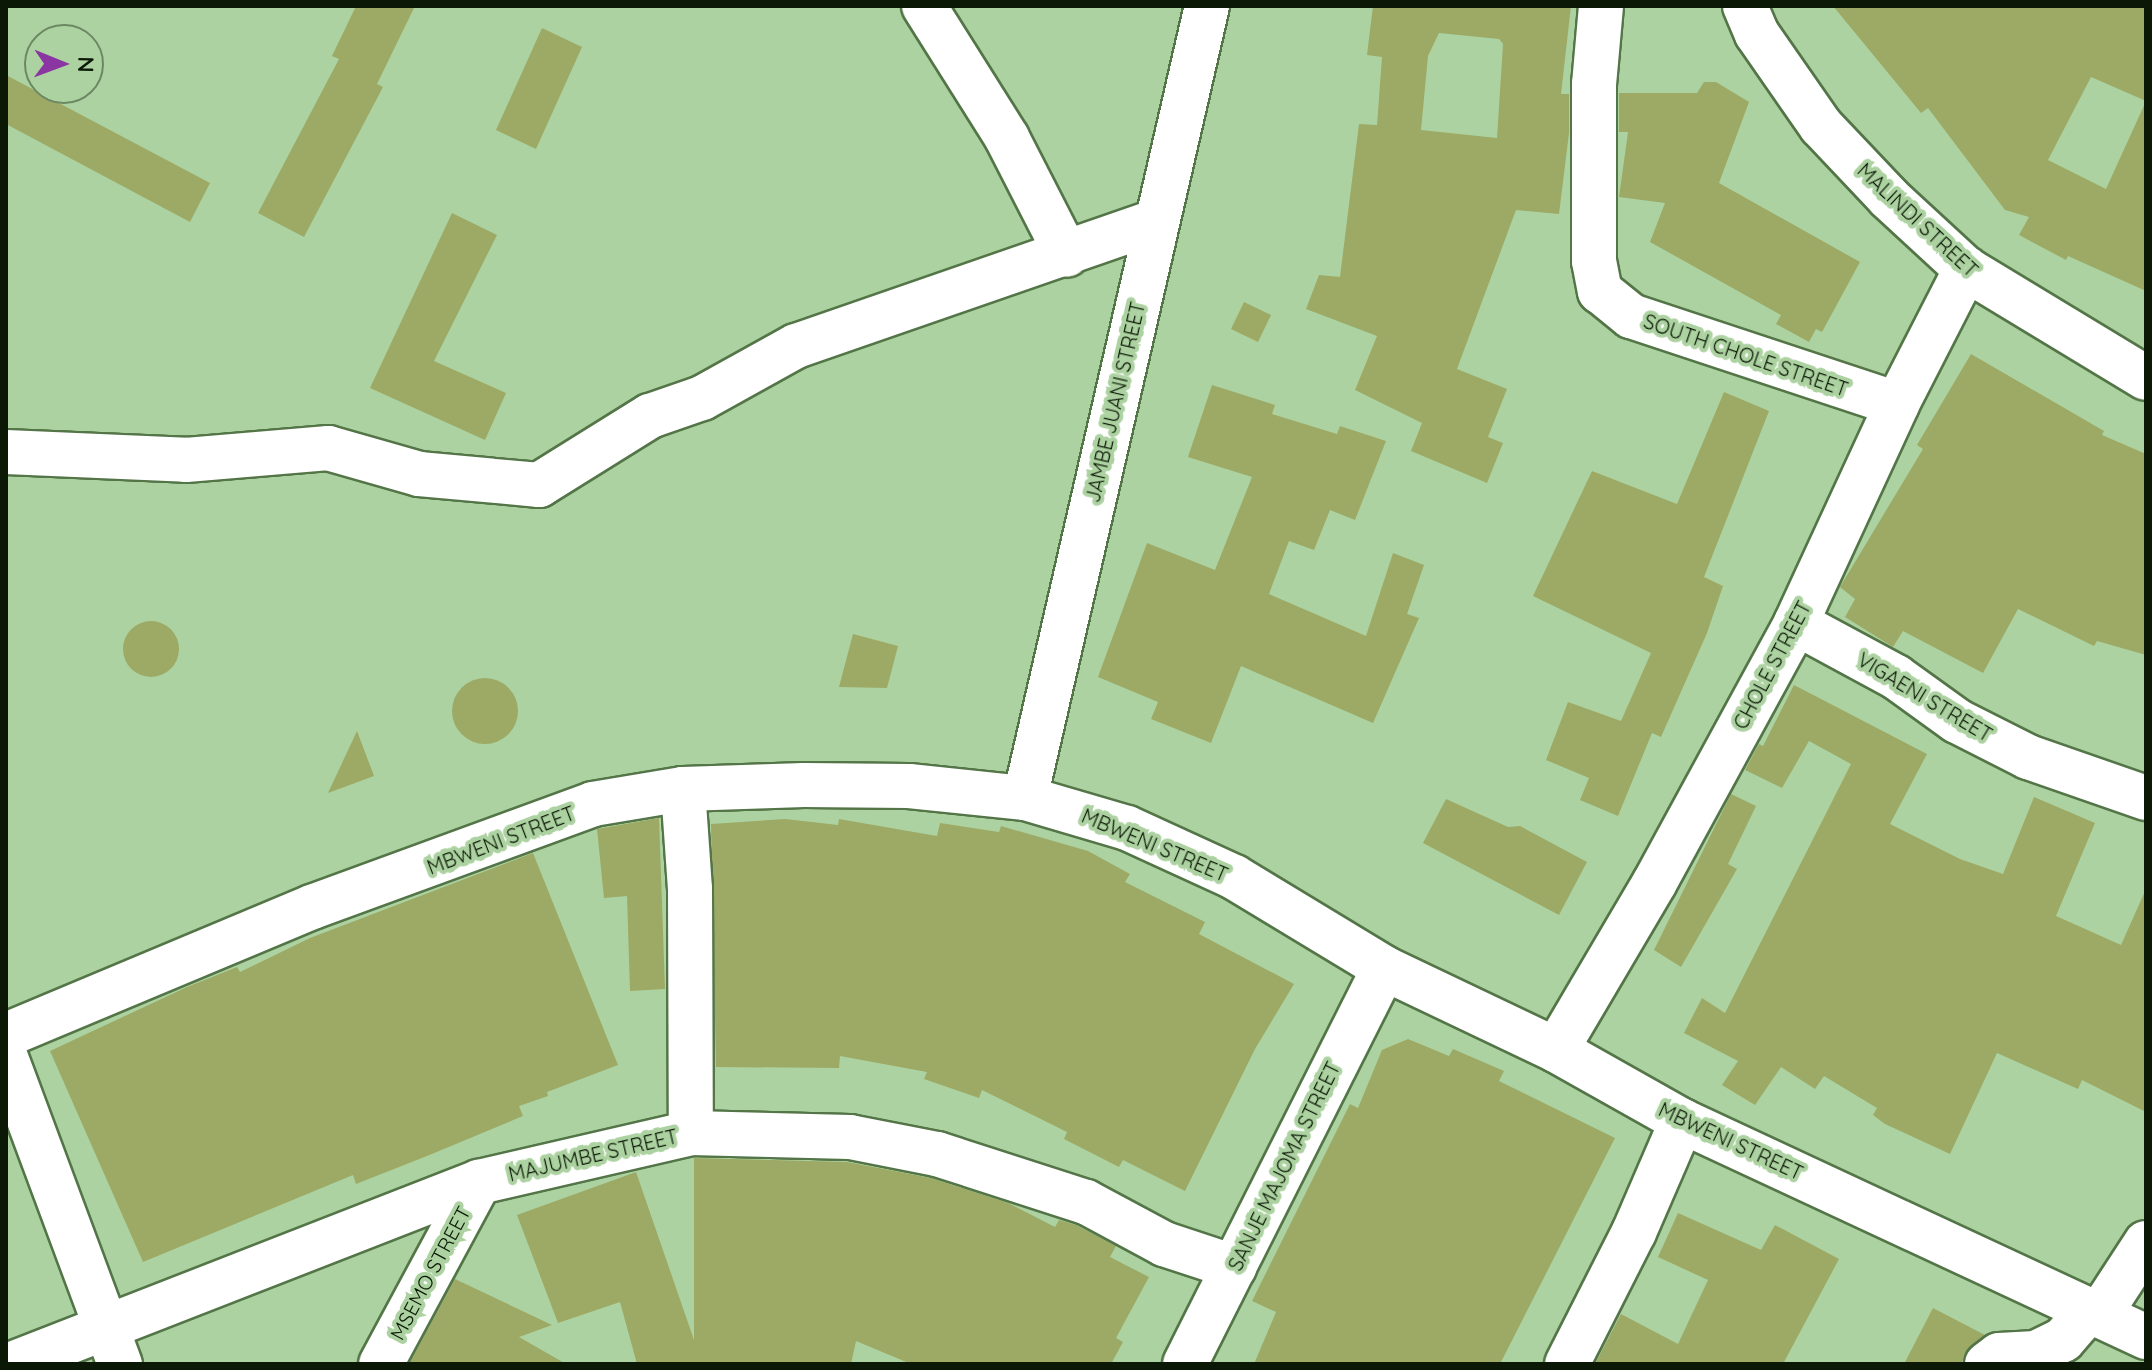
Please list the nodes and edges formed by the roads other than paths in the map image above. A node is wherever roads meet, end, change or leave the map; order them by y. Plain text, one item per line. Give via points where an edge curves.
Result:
1 (924, 6) edge
2 (1207, 6) edge
3 (1601, 6) edge
4 (1745, 6) edge
5 (1155, 222) junction
6 (1067, 255) junction
7 (1966, 269) junction
8 (2146, 378) edge
9 (1897, 404) junction
10 (6, 452) edge
11 (1796, 623) junction
12 (683, 789) junction
13 (1025, 798) junction
14 (2146, 798) edge
15 (1384, 968) junction
16 (6, 1035) edge
17 (1556, 1050) junction
18 (6, 1058) edge
19 (1682, 1121) junction
20 (691, 1133) junction
21 (479, 1182) junction
22 (2146, 1243) edge
23 (1234, 1267) junction
24 (2094, 1312) junction
25 (104, 1324) junction
26 (2146, 1337) edge
27 (12, 1364) edge
28 (120, 1364) edge
29 (381, 1364) edge
30 (1185, 1364) edge
31 (1567, 1364) edge
32 (1987, 1364) edge

1 - 6 street via 1007,138
2 - 5 street, JAMBE JUANI STREET
3 - 9 street, SOUTH CHOLE STREET via 1594,84 1594,261 1600,291 1631,316
4 - 7 street, MALINDI STREET via 1757,34 1821,126
5 - 6 street
5 - 13 street, JAMBE JUANI STREET
6 - 10 street via 796,346 702,398 650,416 539,485 419,474 328,448 186,460
7 - 8 street, MALINDI STREET
7 - 9 street, CHOLE STREET
9 - 11 street, CHOLE STREET
11 - 14 street, VIGAENI STREET via 1896,677 1957,721 2028,757
11 - 17 street, CHOLE STREET
12 - 13 street, MBWENI STREET via 909,786
12 - 16 street, MBWENI STREET via 593,804 312,907
12 - 20 street via 690,889
13 - 15 street, MBWENI STREET via 1127,828 1234,877
15 - 17 street, MBWENI STREET
15 - 23 street, SANJE MAJOMA STREET
17 - 19 street, MBWENI STREET
18 - 25 street
19 - 24 street, MBWENI STREET
19 - 31 street via 1634,1232
20 - 21 street, MAJUMBE STREET
20 - 23 street, MAJUMBE STREET via 850,1137 937,1154 1086,1202 1164,1244
21 - 25 street, MAJUMBE STREET
21 - 29 street, MSEMO STREET
22 - 24 street
23 - 30 street, SANJE MAJOMA STREET
24 - 26 street, MBWENI STREET
24 - 32 street via 2063,1340 2036,1353 1999,1355
25 - 27 street, MAJUMBE STREET
25 - 28 street

